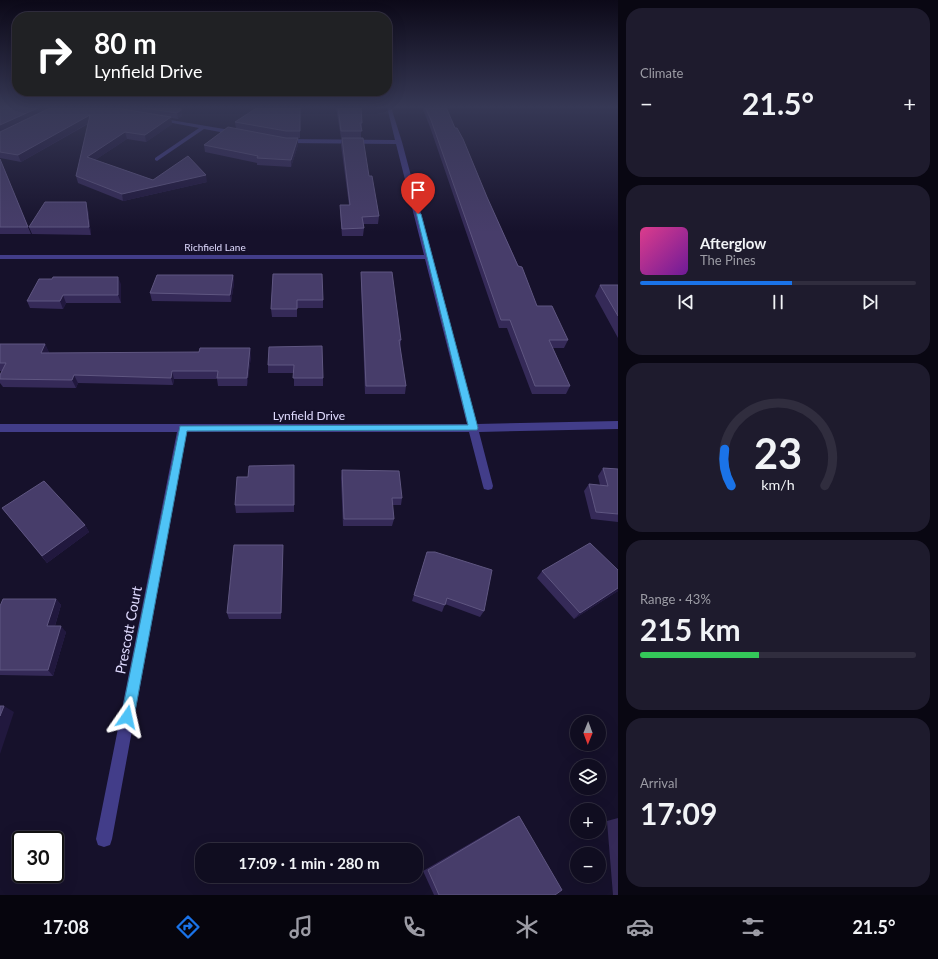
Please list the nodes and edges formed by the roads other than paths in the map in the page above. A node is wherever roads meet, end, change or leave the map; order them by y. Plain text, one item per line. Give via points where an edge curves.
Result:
1 (172, 149) edge
2 (401, 149) edge
3 (157, 159) dead end
4 (0, 257) edge
5 (429, 257) junction
6 (618, 425) edge
7 (0, 428) edge
8 (183, 428) junction
9 (474, 428) junction
10 (488, 486) dead end
11 (104, 839) dead end

1 - 3 street
2 - 5 street
4 - 5 street, Richfield Lane
5 - 9 street
6 - 9 street, Lynfield Drive
7 - 8 street, Lynfield Drive
8 - 9 street, Lynfield Drive
8 - 11 street, Prescott Court
9 - 10 street

